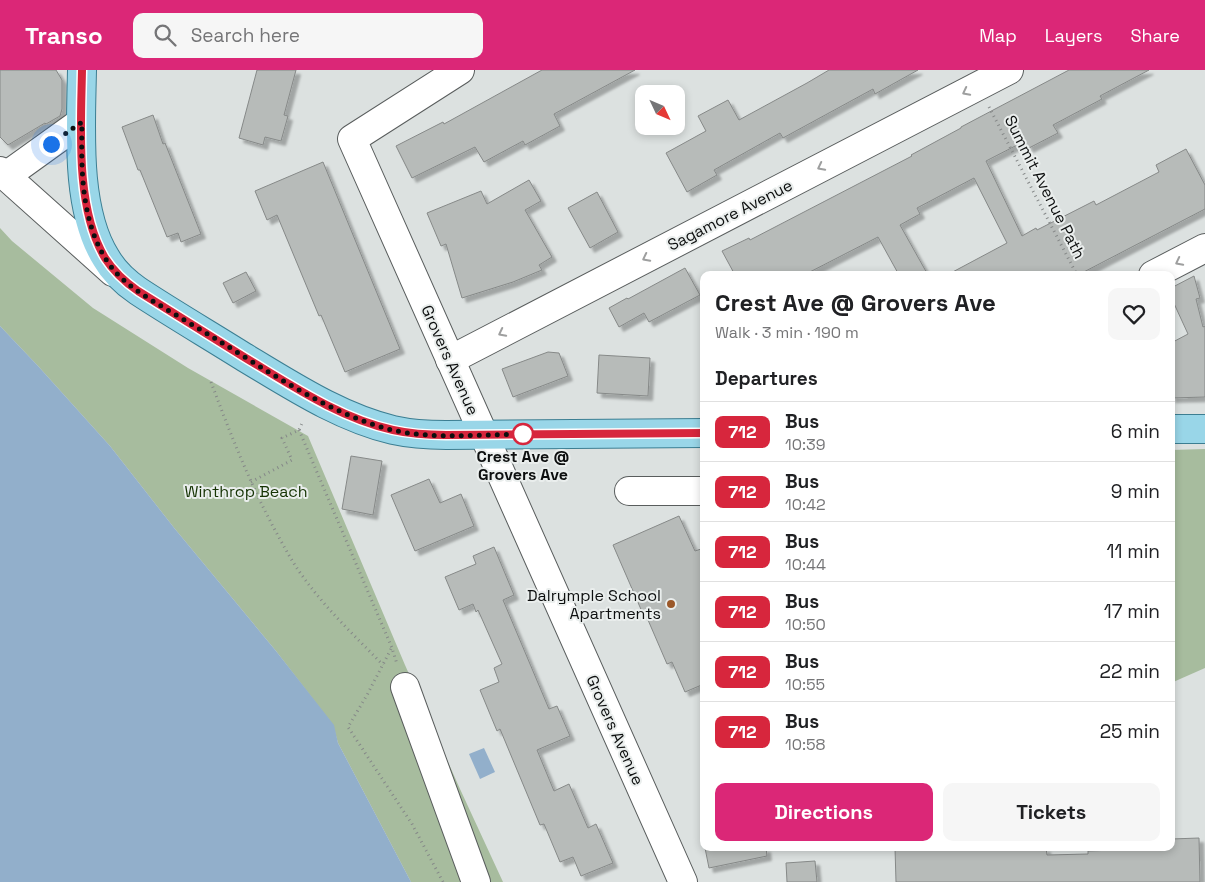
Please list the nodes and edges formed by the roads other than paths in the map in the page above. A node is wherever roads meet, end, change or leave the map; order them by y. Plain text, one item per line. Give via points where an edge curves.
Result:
1 (82, 70) edge
2 (460, 70) edge
3 (1009, 70) edge
4 (82, 122) junction
5 (3, 173) edge
6 (1205, 248) edge
7 (1162, 271) edge
8 (126, 283) junction
9 (450, 360) junction
10 (1175, 429) edge
11 (1205, 429) edge
12 (700, 433) edge
13 (483, 434) junction
14 (629, 491) dead end
15 (700, 491) edge
16 (405, 687) road end
17 (476, 882) edge
18 (683, 882) edge

1 - 4 main road
2 - 9 street, Grovers Avenue via 352,139
3 -> 9 street, Sagamore Avenue
4 - 5 street
4 - 8 main road via 84,192 93,231 105,258
5 - 8 street
6 -> 7 street
8 - 13 main road via 280,378 369,423 433,435
9 - 13 street, Grovers Avenue
10 - 11 main road
12 - 13 main road
13 - 18 street, Grovers Avenue
14 - 15 street
16 - 17 street

